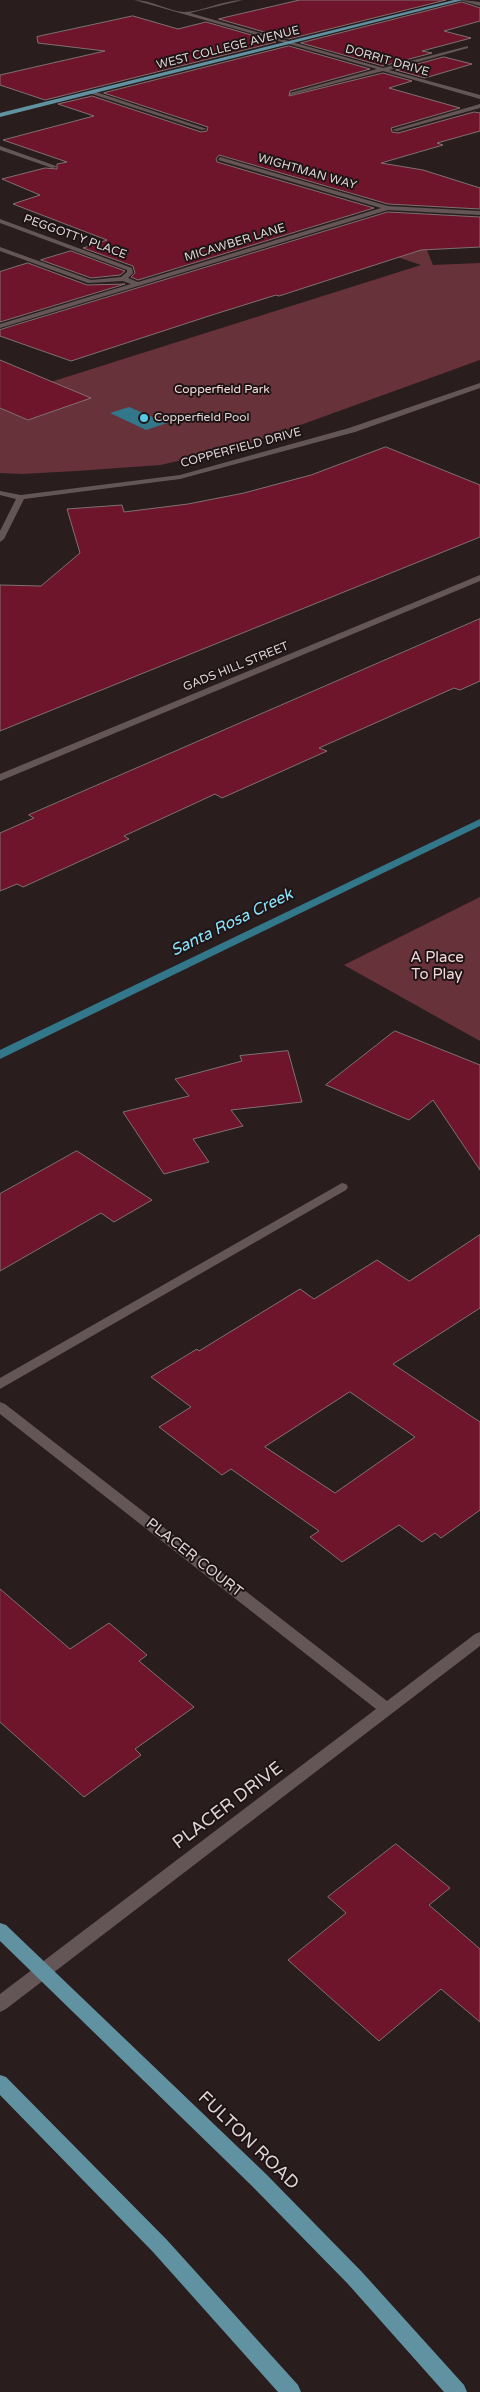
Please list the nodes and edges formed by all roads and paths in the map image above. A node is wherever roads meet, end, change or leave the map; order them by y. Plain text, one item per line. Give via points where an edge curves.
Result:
1 (137, 0) edge
2 (240, 0) edge
3 (460, 0) edge
4 (465, 0) edge
5 (480, 4) edge
6 (184, 13) junction
7 (288, 43) junction
8 (466, 47) dead end
9 (381, 70) junction
10 (91, 92) junction
11 (292, 94) dead end
12 (480, 97) edge
13 (480, 106) edge
14 (0, 115) edge
15 (204, 129) dead end
16 (395, 130) dead end
17 (0, 148) edge
18 (220, 159) dead end
19 (54, 168) dead end
20 (388, 208) junction
21 (480, 213) edge
22 (0, 222) edge
23 (0, 249) edge
24 (123, 279) junction
25 (138, 284) junction
26 (0, 326) edge
27 (480, 385) edge
28 (0, 493) edge
29 (21, 497) junction
30 (0, 539) edge
31 (480, 578) edge
32 (0, 778) edge
33 (342, 1187) dead end
34 (0, 1384) edge
35 (0, 1406) edge
36 (480, 1638) edge
37 (388, 1710) junction
38 (0, 1930) edge
39 (43, 1972) junction
40 (0, 2004) edge
41 (0, 2084) edge
42 (291, 2392) edge
43 (458, 2392) edge

1 - 6 street, DORRIT DRIVE
2 - 6 street
3 - 7 main road, WEST COLLEGE AVENUE
4 - 5 street
6 - 7 street, DORRIT DRIVE
7 - 9 street, DORRIT DRIVE
7 - 10 main road, WEST COLLEGE AVENUE
8 - 9 street
9 - 11 street
9 - 12 street, DORRIT DRIVE
10 - 14 main road, WEST COLLEGE AVENUE
10 - 15 street
13 - 16 street
17 - 19 street
18 - 20 street, WIGHTMAN WAY
20 - 21 street, MICAWBER LANE
20 - 25 street, MICAWBER LANE
22 - 24 street, PEGGOTTY PLACE via 130,269
23 - 24 street, PEGGOTTY PLACE via 90,282
24 - 25 street, PEGGOTTY PLACE
25 - 26 street, MICAWBER LANE
27 - 29 street, COPPERFIELD DRIVE via 352,430 180,476
28 - 29 street, COPPERFIELD DRIVE
29 - 30 street
31 - 32 street, GADS HILL STREET
33 - 34 street
35 - 37 street, PLACER COURT
36 - 37 street, PLACER DRIVE
37 - 39 street, PLACER DRIVE
38 - 39 main road, FULTON ROAD
39 - 40 street, PLACER DRIVE
39 - 43 main road, FULTON ROAD via 287,2208
41 - 42 main road via 160,2246

